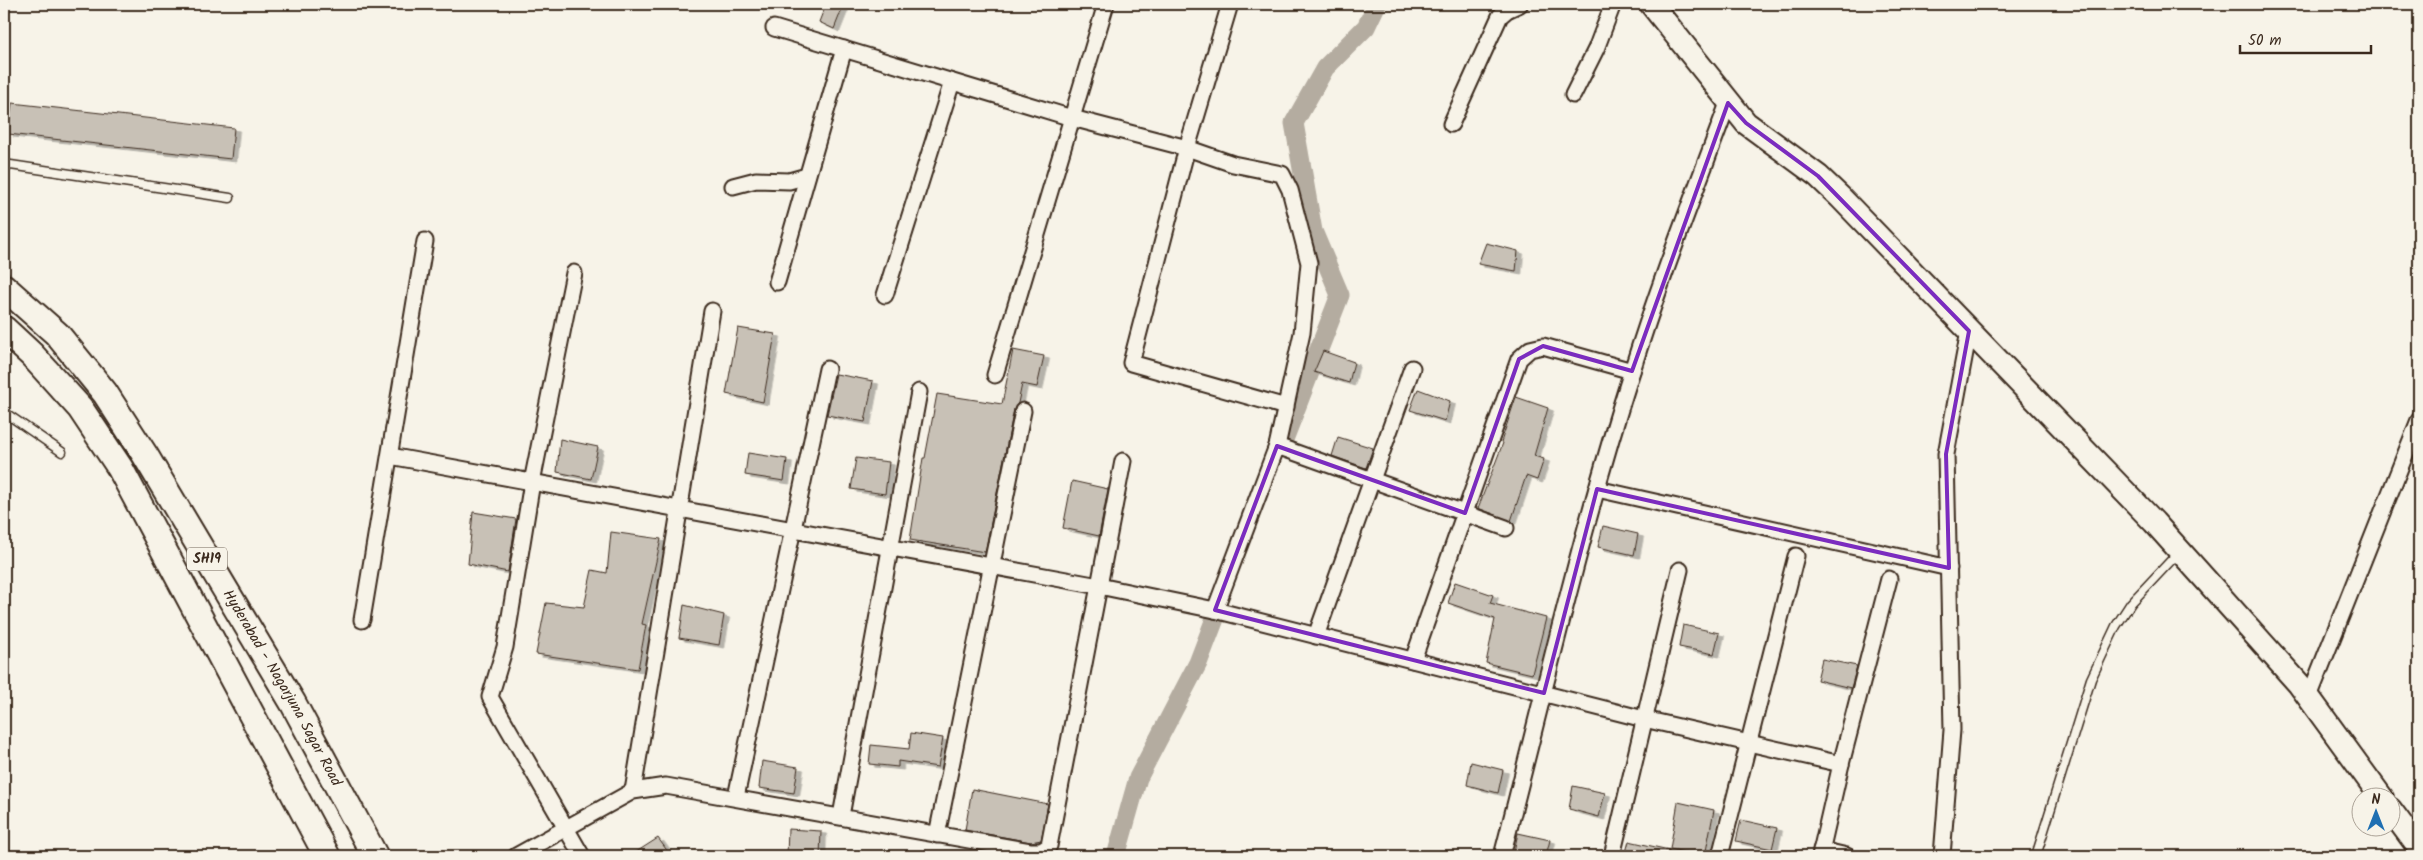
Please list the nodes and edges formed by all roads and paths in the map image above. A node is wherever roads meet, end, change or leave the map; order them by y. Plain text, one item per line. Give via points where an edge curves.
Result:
1 (1106, 4) edge
2 (1230, 4) edge
3 (1520, 4) edge
4 (1613, 4) edge
5 (1651, 4) edge
6 (774, 28) dead end
7 (844, 49) junction
8 (952, 82) junction
9 (1573, 95) dead end
10 (1728, 103) junction
11 (1072, 118) junction
12 (1451, 124) dead end
13 (1187, 148) junction
14 (4, 164) edge
15 (807, 176) junction
16 (732, 186) dead end
17 (230, 198) dead end
18 (425, 241) dead end
19 (574, 273) dead end
20 (777, 282) dead end
21 (4, 288) edge
22 (885, 294) dead end
23 (712, 311) dead end
24 (4, 329) edge
25 (1969, 331) junction
26 (1412, 368) dead end
27 (827, 370) dead end
28 (1632, 371) junction
29 (994, 375) dead end
30 (919, 392) dead end
31 (1286, 407) junction
32 (4, 412) edge
33 (1023, 412) dead end
34 (2419, 420) edge
35 (1278, 446) junction
36 (62, 452) dead end
37 (390, 456) junction
38 (1122, 461) dead end
39 (1372, 480) junction
40 (532, 482) junction
41 (1597, 489) junction
42 (679, 509) junction
43 (1466, 513) junction
44 (1506, 528) dead end
45 (793, 530) junction
46 (890, 548) junction
47 (2180, 551) junction
48 (1796, 556) dead end
49 (992, 567) junction
50 (1949, 568) junction
51 (1680, 570) dead end
52 (1889, 579) dead end
53 (1099, 586) junction
54 (1215, 610) junction
55 (362, 620) dead end
56 (1316, 636) junction
57 (1413, 660) junction
58 (1544, 694) junction
59 (2309, 697) junction
60 (1644, 719) junction
61 (1748, 743) junction
62 (1841, 764) junction
63 (2375, 788) edge
64 (632, 791) junction
65 (736, 797) junction
66 (841, 816) junction
67 (2400, 822) edge
68 (566, 828) junction
69 (937, 836) junction
70 (2419, 848) edge
71 (1048, 851) edge
72 (1820, 853) edge
73 (327, 856) edge
74 (374, 856) edge
75 (516, 856) edge
76 (582, 856) edge
77 (1502, 856) edge
78 (1612, 856) edge
79 (1720, 856) edge
80 (1847, 856) edge
81 (1942, 856) edge
82 (2036, 856) edge

1 - 11 street
2 - 13 street
3 - 12 street via 1500,16
4 - 9 street via 1596,49
5 - 10 street
6 - 7 street
7 - 8 street
7 - 15 street
8 - 11 street
8 - 22 street
10 - 25 street via 1746,123 1818,176
10 - 28 street
11 - 13 street
11 - 29 street
13 - 31 street via 1233,164 1282,174 1290,190 1309,263 1302,333
13 - 31 street via 1131,363
14 - 17 lane
15 - 16 street via 789,181 756,180
15 - 20 street
18 - 37 street
19 - 40 street
21 - 74 main road, Hyderabad - Nagarjuna Sagar Road / SH19 via 56,334 105,392 293,703
23 - 42 street
24 - 73 main road, SH19 via 80,408 120,468
25 - 47 street
25 - 50 street via 1946,454
26 - 39 street
27 - 45 street
28 - 41 street
28 - 43 street via 1543,346 1530,349 1519,359
30 - 46 street
31 - 35 street
32 - 36 lane
33 - 49 street
34 - 59 street
35 - 39 street
35 - 54 street
37 - 40 street
37 - 55 street
38 - 53 street
39 - 43 street
39 - 56 street
40 - 42 street
40 - 68 street via 504,646 490,697
41 - 50 street
41 - 58 street
42 - 45 street
42 - 64 street
43 - 44 street
43 - 57 street
45 - 46 street
45 - 65 street
46 - 49 street
46 - 66 street
47 - 59 street
47 - 82 lane via 2131,603 2103,650
48 - 61 street
49 - 53 street
49 - 69 street
50 - 81 street via 1952,730
51 - 60 street
52 - 62 street
53 - 54 street
53 - 71 street
54 - 56 street
56 - 57 street
57 - 58 street
58 - 60 street
58 - 77 street
59 - 63 street
60 - 61 street
60 - 78 street
61 - 62 street
61 - 79 street
62 - 72 street
64 - 65 street via 666,786
64 - 68 street
65 - 66 street
66 - 69 street
67 - 70 street
68 - 75 street
68 - 76 street
69 - 71 street
72 - 80 street

